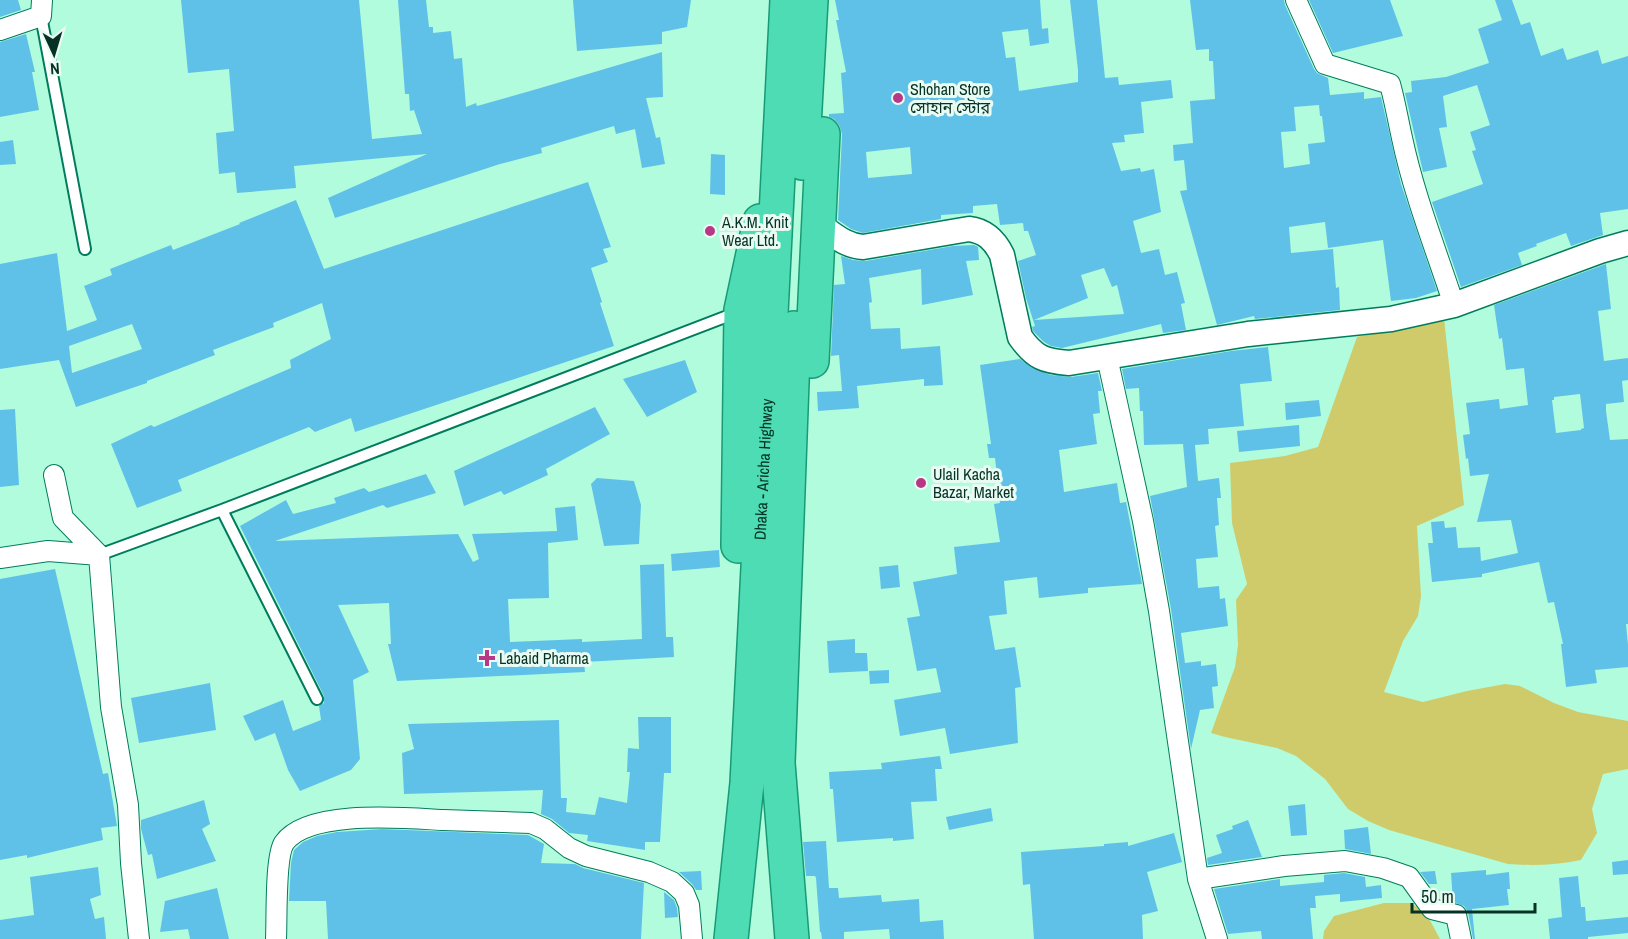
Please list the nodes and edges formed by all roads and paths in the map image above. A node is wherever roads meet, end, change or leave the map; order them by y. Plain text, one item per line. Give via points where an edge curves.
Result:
1 (770, 0) edge
2 (787, 0) edge
3 (811, 0) edge
4 (830, 0) edge
5 (1296, 0) edge
6 (42, 8) edge
7 (0, 30) edge
8 (818, 224) junction
9 (1628, 243) edge
10 (85, 249) dead end
11 (1454, 305) junction
12 (741, 310) junction
13 (1107, 357) junction
14 (54, 475) dead end
15 (222, 510) junction
16 (99, 555) junction
17 (0, 558) edge
18 (317, 699) dead end
19 (778, 763) junction
20 (747, 783) junction
21 (1198, 879) junction
22 (139, 939) edge
23 (276, 939) edge
24 (692, 939) edge
25 (731, 939) edge
26 (792, 939) edge
27 (1217, 939) edge
28 (1461, 939) edge

1 - 12 highway via 759,229
2 - 20 highway, Dhaka - Aricha Highway
3 - 19 highway, Dhaka - Aricha Highway via 793,339
4 - 8 highway
5 - 11 street via 1325,64 1390,84 1416,191
6 - 7 street
6 - 10 lane
8 - 13 street via 853,247 978,230 993,240 1002,255 1020,337 1026,346 1047,361 1069,363
8 - 19 highway via 796,693
9 - 11 street
11 - 13 street via 1390,319 1248,334
12 - 15 lane
12 - 20 highway via 736,726
13 - 21 street via 1159,611
14 - 16 street via 63,518
15 - 16 lane
15 - 18 lane
16 - 17 street via 48,551
16 - 22 street via 111,707 128,805
19 - 26 highway, Dhaka - Aricha Highway
20 - 25 highway, Dhaka - Aricha Highway
21 - 27 street
21 - 28 street via 1345,861 1383,868 1409,877 1431,909 1456,915
23 - 24 street via 279,858 283,845 292,834 307,827 364,818 531,823 586,856 672,882 684,892 689,905

